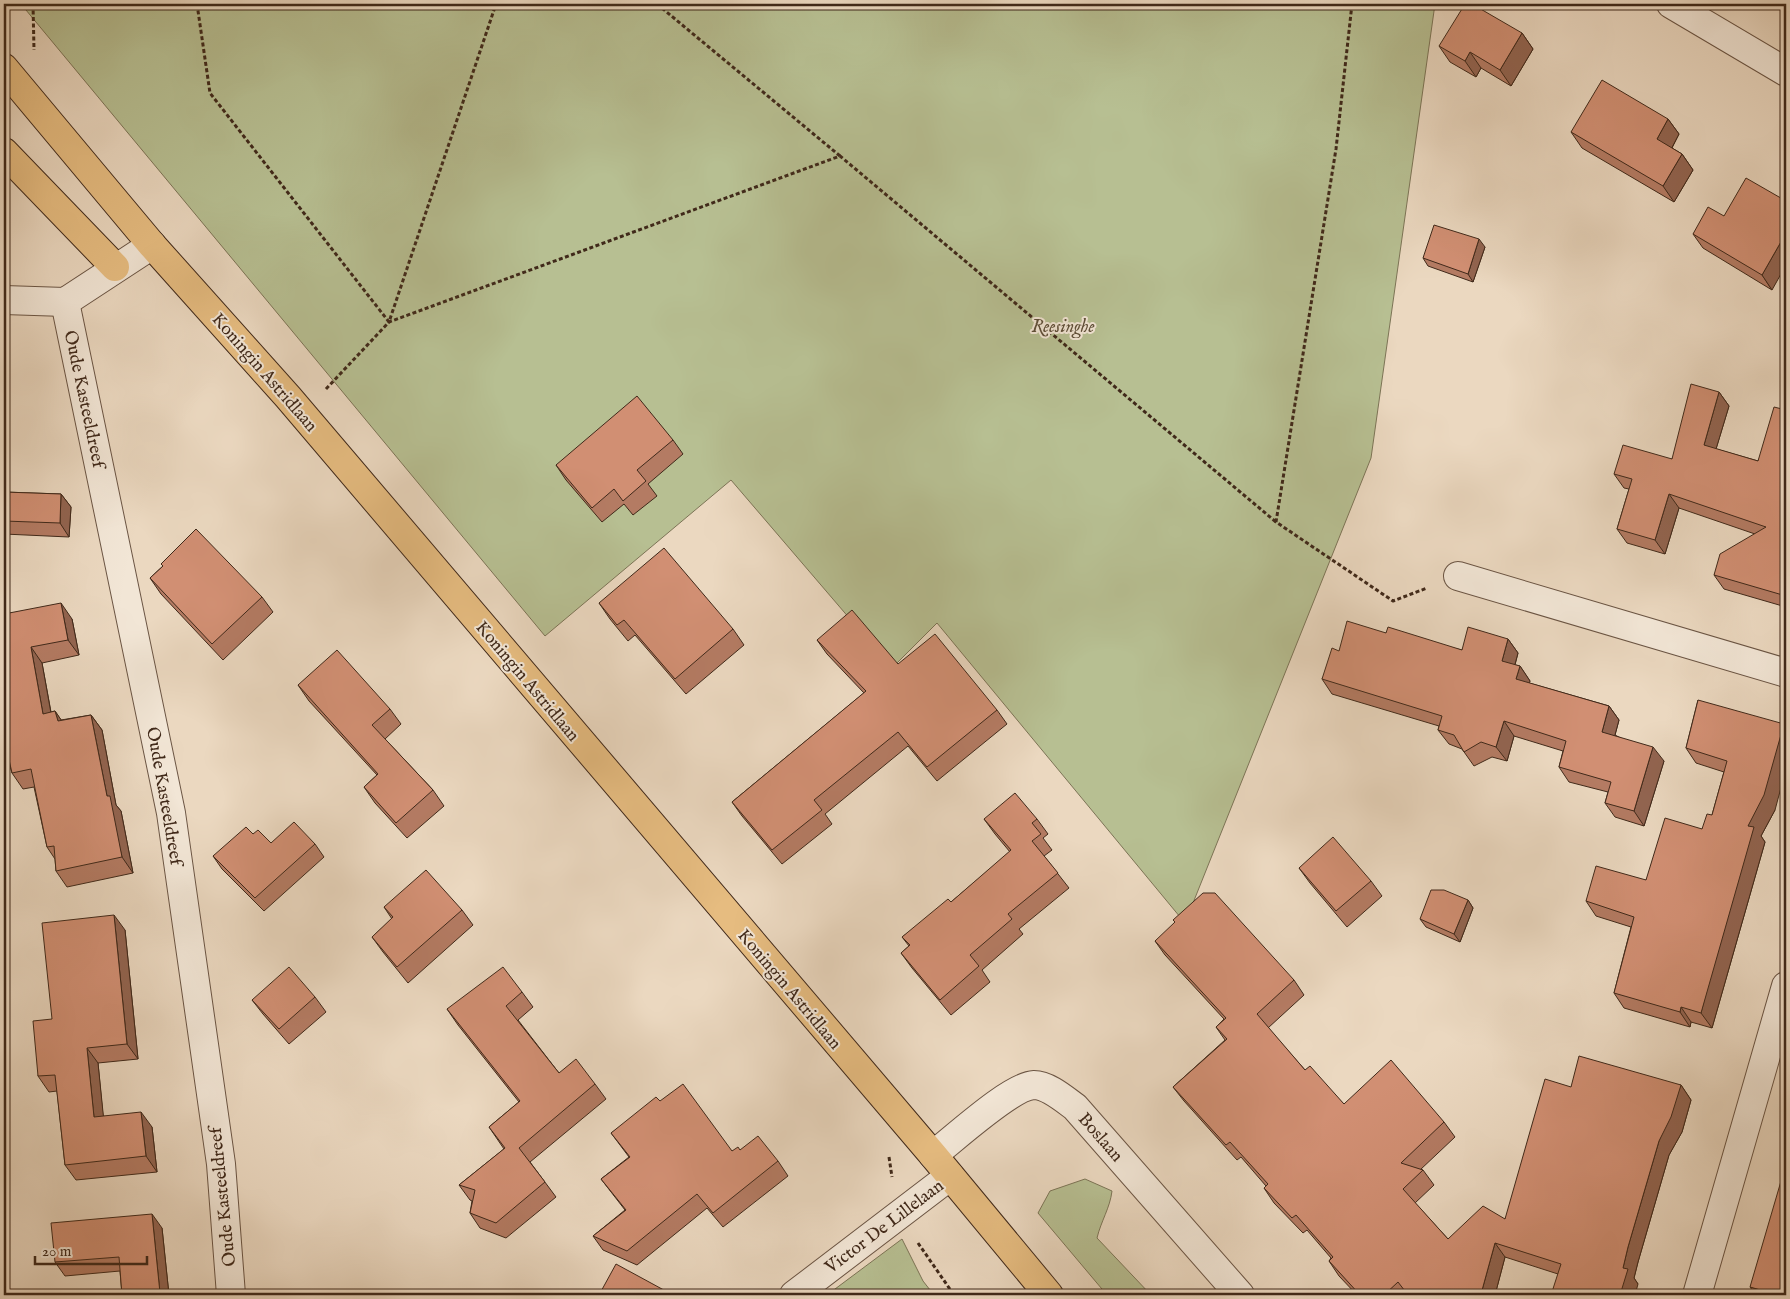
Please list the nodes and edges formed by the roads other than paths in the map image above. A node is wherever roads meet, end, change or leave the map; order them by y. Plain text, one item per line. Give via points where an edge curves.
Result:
1 (1671, 4) edge
2 (4, 68) edge
3 (1786, 72) edge
4 (4, 152) edge
5 (152, 245) junction
6 (116, 268) junction
7 (4, 300) edge
8 (65, 302) junction
9 (1458, 576) road end
10 (1786, 673) edge
11 (1786, 986) edge
12 (933, 1156) junction
13 (950, 1176) junction
14 (231, 1295) edge
15 (794, 1295) edge
16 (1049, 1295) edge
17 (1240, 1295) edge
18 (1697, 1295) edge

1 - 3 street
2 - 5 main road, Koningin Astridlaan
4 - 6 main road
5 - 6 street
5 - 12 main road, Koningin Astridlaan via 302,414
6 - 8 street
7 - 8 street
8 - 14 street, Oude Kasteeldreef via 171,813 221,1164
9 - 10 street
11 - 18 street
12 - 13 main road, Koningin Astridlaan
12 - 17 street, Boslaan via 1016,1090 1035,1085 1054,1092 1075,1107
13 - 15 street, Victor De Lillelaan
13 - 16 main road, Koningin Astridlaan

